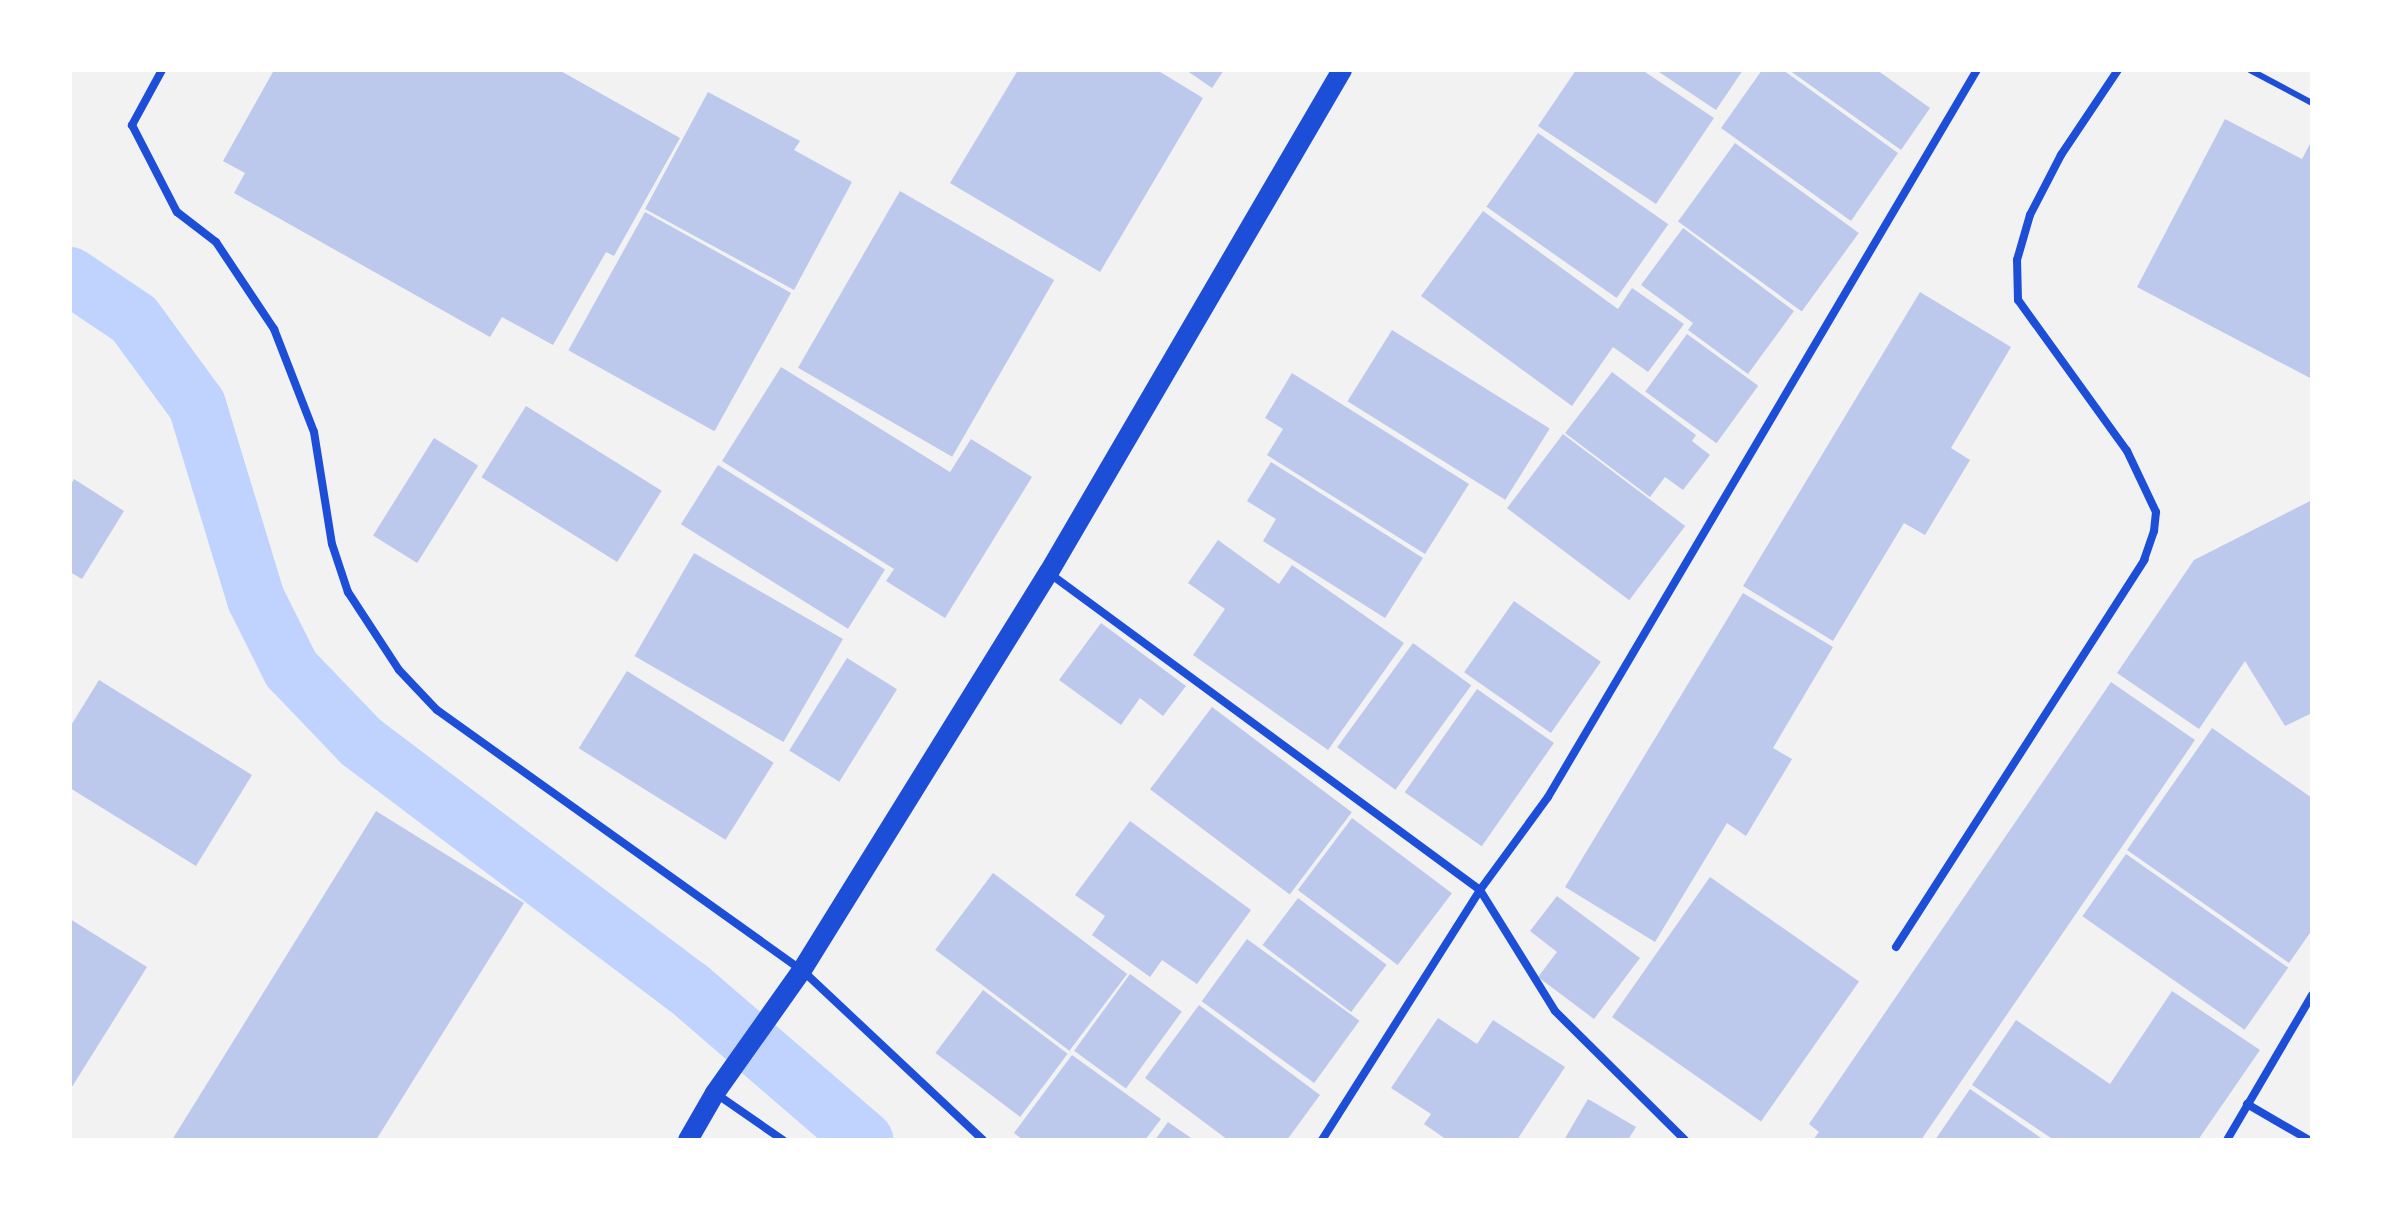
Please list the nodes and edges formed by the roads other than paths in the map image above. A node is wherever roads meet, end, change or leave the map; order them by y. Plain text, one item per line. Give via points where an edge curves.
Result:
1 (162, 70) edge
2 (1342, 70) edge
3 (1977, 70) edge
4 (2118, 70) edge
5 (2250, 70) edge
6 (2312, 103) edge
7 (1049, 572) junction
8 (1480, 890) junction
9 (1896, 947) dead end
10 (802, 970) junction
11 (2312, 995) edge
12 (715, 1093) junction
13 (2247, 1104) junction
14 (688, 1140) edge
15 (783, 1140) edge
16 (983, 1140) edge
17 (1322, 1140) edge
18 (1685, 1140) edge
19 (2227, 1140) edge
20 (2309, 1140) edge

1 - 10 street via 132,125 177,212 216,242 274,329 314,432 332,544 348,592 371,632 437,710
2 - 7 main road
3 - 8 street via 1548,797
4 - 9 street via 2061,155 2030,215 2017,260 2018,300 2127,451 2156,512 2154,531 2144,560
5 - 6 lane
7 - 8 street
7 - 10 main road
8 - 17 street
8 - 18 street via 1555,1011
10 - 12 main road
10 - 16 street
11 - 13 street
12 - 14 main road
12 - 15 street
13 - 19 street
13 - 20 street

